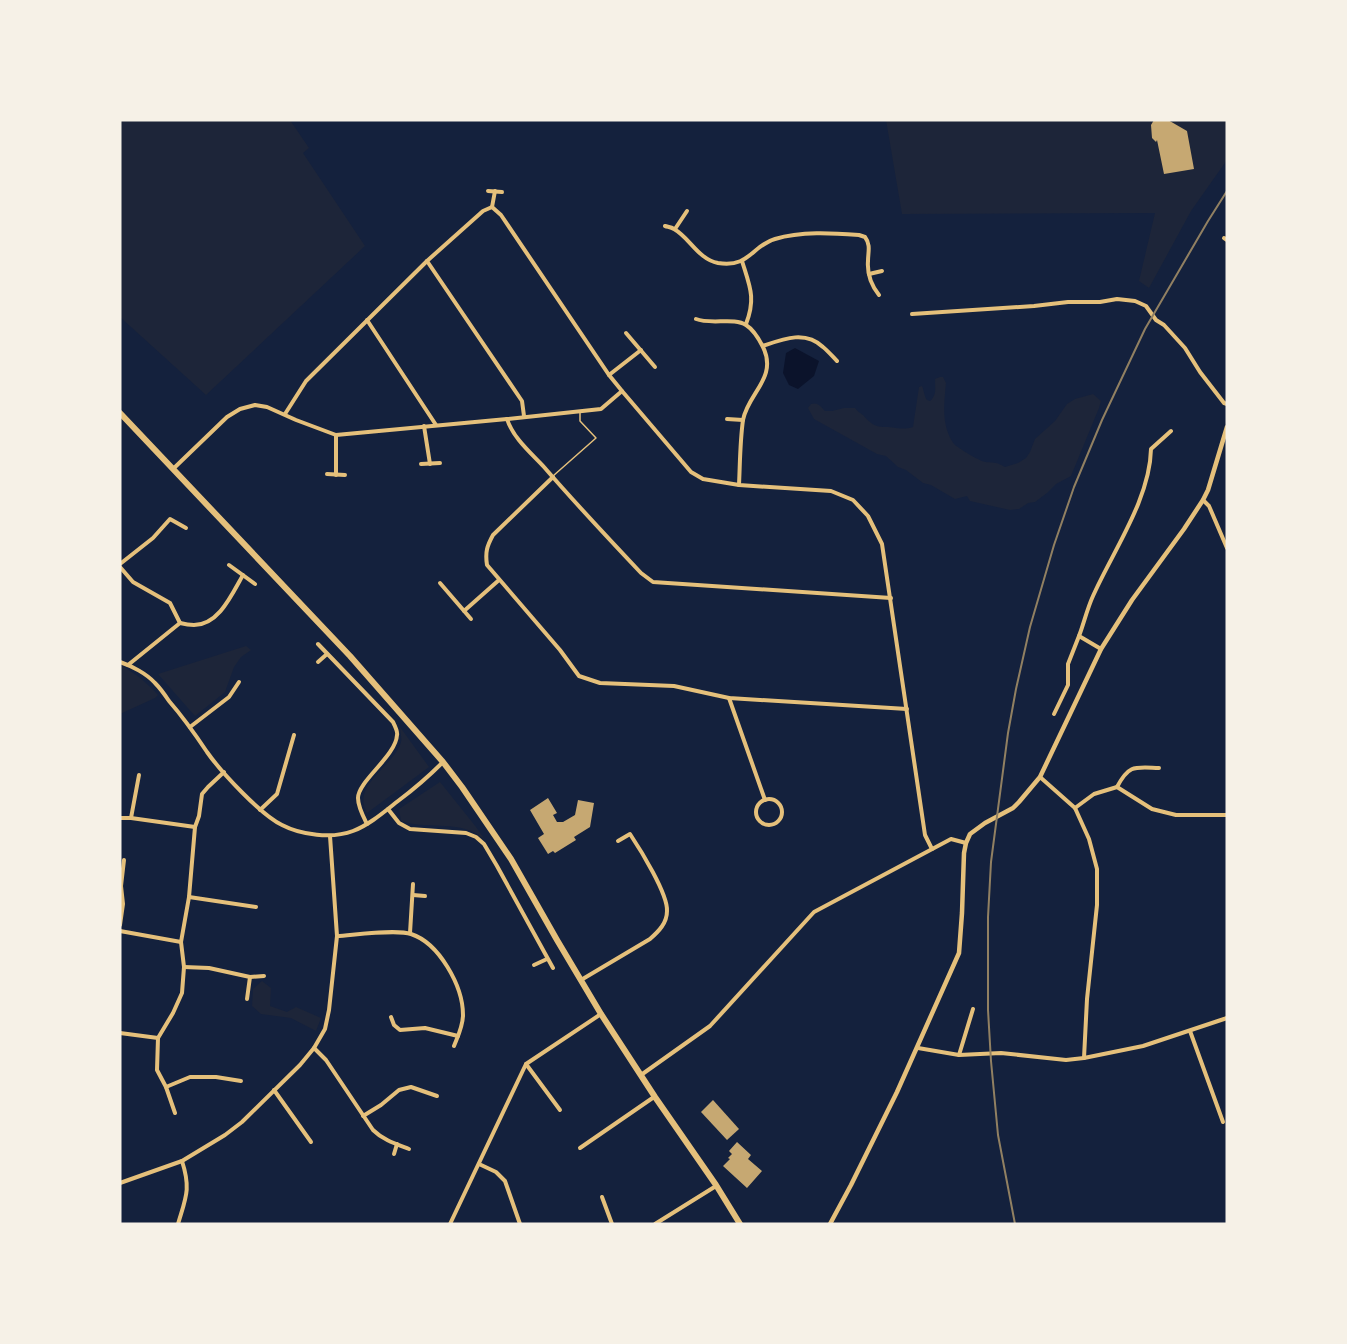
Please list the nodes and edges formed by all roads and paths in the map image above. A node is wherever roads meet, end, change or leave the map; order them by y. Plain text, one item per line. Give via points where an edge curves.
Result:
1 (488, 191) dead end
2 (495, 191) junction
3 (502, 192) dead end
4 (492, 207) junction
5 (687, 211) dead end
6 (665, 226) dead end
7 (675, 230) junction
8 (427, 261) junction
9 (742, 261) junction
10 (882, 272) dead end
11 (869, 274) junction
12 (879, 295) dead end
13 (912, 314) dead end
14 (696, 319) dead end
15 (367, 320) junction
16 (746, 324) junction
17 (626, 333) dead end
18 (762, 346) junction
19 (641, 350) junction
20 (837, 362) dead end
21 (655, 367) dead end
22 (609, 375) junction
23 (622, 392) junction
24 (1227, 404) edge
25 (580, 411) junction
26 (120, 413) edge
27 (285, 414) junction
28 (524, 417) junction
29 (507, 419) junction
30 (727, 419) dead end
31 (743, 420) junction
32 (436, 425) junction
33 (424, 426) junction
34 (1227, 427) edge
35 (1171, 431) dead end
36 (336, 435) junction
37 (440, 463) dead end
38 (421, 464) dead end
39 (430, 464) junction
40 (173, 469) junction
41 (327, 474) dead end
42 (336, 475) junction
43 (345, 475) dead end
44 (553, 477) junction
45 (739, 485) junction
46 (1203, 500) junction
47 (186, 528) dead end
48 (1227, 548) edge
49 (229, 565) dead end
50 (120, 566) edge
51 (243, 575) junction
52 (499, 580) junction
53 (440, 583) dead end
54 (255, 584) dead end
55 (891, 598) junction
56 (464, 611) junction
57 (471, 619) dead end
58 (180, 623) junction
59 (1079, 636) junction
60 (318, 644) dead end
61 (1101, 649) junction
62 (327, 654) junction
63 (120, 662) edge
64 (318, 662) dead end
65 (129, 665) junction
66 (239, 682) dead end
67 (729, 698) junction
68 (907, 709) junction
69 (1054, 714) dead end
70 (190, 727) junction
71 (294, 735) dead end
72 (443, 762) junction
73 (1159, 768) dead end
74 (224, 772) junction
75 (140, 775) dead end
76 (1040, 777) junction
77 (1117, 787) junction
78 (765, 800) junction
79 (1075, 808) junction
80 (388, 809) junction
81 (260, 810) junction
82 (1227, 815) edge
83 (120, 818) edge
84 (131, 818) junction
85 (367, 824) junction
86 (195, 827) junction
87 (330, 836) junction
88 (618, 841) dead end
89 (966, 843) junction
90 (932, 849) junction
91 (124, 860) dead end
92 (413, 884) dead end
93 (121, 886) edge
94 (413, 895) junction
95 (424, 896) dead end
96 (189, 897) junction
97 (256, 907) dead end
98 (120, 925) edge
99 (120, 931) edge
100 (410, 933) junction
101 (337, 936) junction
102 (181, 942) junction
103 (547, 959) junction
104 (534, 965) dead end
105 (184, 967) junction
106 (553, 968) dead end
107 (264, 976) dead end
108 (250, 977) junction
109 (581, 980) junction
110 (247, 999) dead end
111 (973, 1009) dead end
112 (601, 1014) junction
113 (391, 1017) dead end
114 (1227, 1018) edge
115 (1190, 1031) junction
116 (120, 1033) edge
117 (458, 1036) junction
118 (158, 1038) junction
119 (454, 1046) dead end
120 (918, 1047) junction
121 (314, 1048) junction
122 (959, 1055) junction
123 (1084, 1058) junction
124 (526, 1064) junction
125 (641, 1076) junction
126 (241, 1081) dead end
127 (166, 1087) junction
128 (274, 1090) junction
129 (437, 1096) dead end
130 (655, 1097) junction
131 (560, 1110) dead end
132 (175, 1113) dead end
133 (363, 1116) junction
134 (1223, 1122) dead end
135 (311, 1142) dead end
136 (397, 1144) junction
137 (580, 1148) dead end
138 (409, 1149) dead end
139 (394, 1154) dead end
140 (182, 1161) junction
141 (479, 1164) junction
142 (120, 1183) edge
143 (716, 1185) junction
144 (602, 1197) dead end
145 (178, 1224) edge
146 (450, 1224) edge
147 (520, 1224) edge
148 (612, 1224) edge
149 (655, 1224) edge
150 (740, 1224) edge
151 (830, 1224) edge

1 - 2 street
2 - 3 street
2 - 4 street
4 - 8 street
4 - 22 street
5 - 7 street
6 - 7 street
7 - 9 street via 710,260
8 - 15 street
8 - 28 street via 522,401
9 - 11 street via 778,238 859,235 869,244
9 - 16 street via 752,298
10 - 11 street
11 - 12 street
13 - 24 street via 1117,299 1135,301 1146,306 1185,348
14 - 16 street
15 - 27 street via 306,381
15 - 32 street
16 - 18 street
17 - 19 street
18 - 20 street via 795,336 822,345
18 - 31 street via 768,367 765,379 747,406
19 - 21 street
19 - 22 street
22 - 23 street
23 - 25 street via 601,409
23 - 45 street via 692,472 703,479
25 - 28 street
25 - 44 lane via 580,421 596,438
26 - 40 main road
27 - 36 street
27 - 40 street via 255,405 240,409
28 - 29 street
29 - 32 street
29 - 44 street
30 - 31 street
31 - 45 street
32 - 33 street
33 - 36 street
33 - 39 street
34 - 46 street
35 - 59 street via 1151,449 1145,487 1092,598
36 - 42 street
37 - 39 street
38 - 39 street
40 - 72 main road via 350,656
41 - 42 street
42 - 43 street
44 - 52 street via 487,545 487,565
44 - 55 street via 653,582
45 - 55 street via 831,491 854,500 868,516 882,544
46 - 48 street
46 - 61 street
47 - 50 street via 170,519
49 - 51 street
50 - 58 street via 133,582 170,603
51 - 54 street
51 - 58 street via 223,609 209,621 196,626
52 - 56 street
52 - 67 street via 579,676 600,683 674,686
53 - 56 street
55 - 68 street
56 - 57 street
58 - 65 street
59 - 61 street
59 - 69 street via 1068,664 1068,685
60 - 62 street
61 - 76 street
62 - 64 street
62 - 85 street via 393,722 398,735 393,748 357,796
63 - 65 street
65 - 70 street via 154,681
66 - 70 street via 228,697
67 - 68 street
67 - 78 street
68 - 90 street via 925,835
70 - 74 street
71 - 81 street via 276,794
72 - 80 street
72 - 109 main road via 511,859
73 - 77 street via 1136,767 1124,774
74 - 81 street
74 - 86 street via 202,794
75 - 84 street
76 - 79 street
76 - 89 street via 1019,802 970,834
77 - 79 street via 1094,794
77 - 82 street via 1152,809 1176,815
78 - 78 street via 773,799 782,808 775,823 763,823 758,817 757,809
79 - 123 street via 1097,869
80 - 85 street
80 - 103 street via 410,829 457,832 476,837 484,844
81 - 87 street via 282,825
83 - 84 street
84 - 86 street
85 - 87 street
86 - 96 street
87 - 101 street
88 - 109 street via 630,834 637,845 665,897 665,922 650,939
89 - 90 street via 951,839
89 - 120 street via 959,952
90 - 125 street via 814,912 710,1026
91 - 93 street
92 - 94 street
93 - 98 street
94 - 95 street
94 - 100 street
96 - 97 street
96 - 102 street
99 - 102 street
100 - 101 street
100 - 117 street via 435,951 455,981 463,1009
101 - 121 street via 329,1010 325,1029
102 - 105 street
103 - 104 street
103 - 106 street
105 - 108 street
105 - 118 street via 182,993
107 - 108 street
108 - 110 street
109 - 112 main road
111 - 122 street
112 - 124 street
112 - 125 main road
113 - 117 street via 400,1030 425,1028
114 - 115 street
115 - 123 street
115 - 134 street
116 - 118 street
117 - 119 street
118 - 127 street via 157,1070
120 - 122 street
120 - 151 street
121 - 128 street
121 - 133 street
122 - 123 street via 1001,1053 1066,1060
124 - 131 street
124 - 141 street
125 - 130 main road
126 - 127 street via 190,1077
127 - 132 street
128 - 135 street
128 - 140 street via 225,1136
129 - 133 street via 411,1087 399,1090
130 - 137 street
130 - 143 main road
133 - 136 street via 379,1135
136 - 138 street
136 - 139 street
140 - 142 street
140 - 145 street via 188,1185
141 - 146 street
141 - 147 street via 505,1181
143 - 149 street
143 - 150 main road
144 - 148 street

